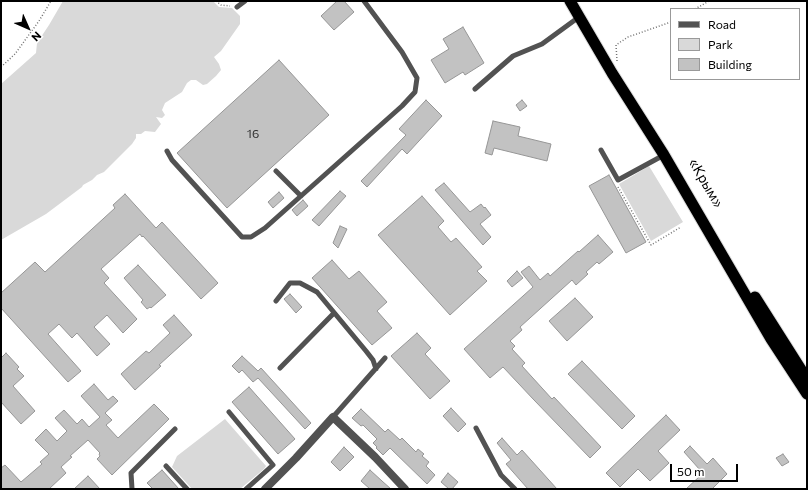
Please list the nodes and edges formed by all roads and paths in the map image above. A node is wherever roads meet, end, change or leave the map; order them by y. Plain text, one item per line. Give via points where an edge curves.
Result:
1 (51, 1) edge
2 (216, 1) edge
3 (245, 1) edge
4 (364, 1) edge
5 (570, 1) edge
6 (579, 1) edge
7 (709, 1) edge
8 (238, 7) joint
9 (697, 8) edge
10 (579, 17) junction
11 (670, 22) edge
12 (1, 67) edge
13 (618, 68) junction
14 (475, 89) dead end
15 (601, 150) dead end
16 (167, 151) dead end
17 (664, 155) junction
18 (276, 171) dead end
19 (618, 180) junction
20 (301, 196) junction
21 (681, 227) dead end
22 (276, 301) dead end
23 (334, 313) junction
24 (385, 358) dead end
25 (280, 368) dead end
26 (376, 369) junction
27 (807, 380) edge
28 (807, 394) edge
29 (229, 412) dead end
30 (333, 418) junction
31 (476, 428) dead end
32 (175, 429) dead end
33 (166, 466) dead end
34 (132, 489) edge
35 (187, 489) edge
36 (246, 489) edge
37 (265, 489) edge
38 (405, 489) edge
39 (515, 489) edge

1 - 12 path via 15,54
2 - 8 path via 220,5
3 - 8 lane
4 - 20 lane via 402,52 417,78 415,92
5 - 10 highway
6 - 13 highway, «Крым»
7 - 9 path
10 - 14 lane via 542,44 513,56
10 - 17 highway
11 - 13 path via 628,37 616,45
13 - 27 highway, «Крым»
15 - 19 lane
16 - 20 lane via 172,160 242,237 251,237 265,228
17 - 19 lane
17 - 28 highway via 771,339
18 - 20 lane
19 - 21 path via 616,184 651,245
22 - 23 lane via 290,283 300,283 317,292
23 - 25 lane
23 - 26 lane via 369,355
24 - 26 lane
26 - 30 lane
29 - 36 lane via 273,464
30 - 37 street
30 - 38 street
31 - 39 lane via 501,475
32 - 34 lane via 131,473
33 - 35 lane

